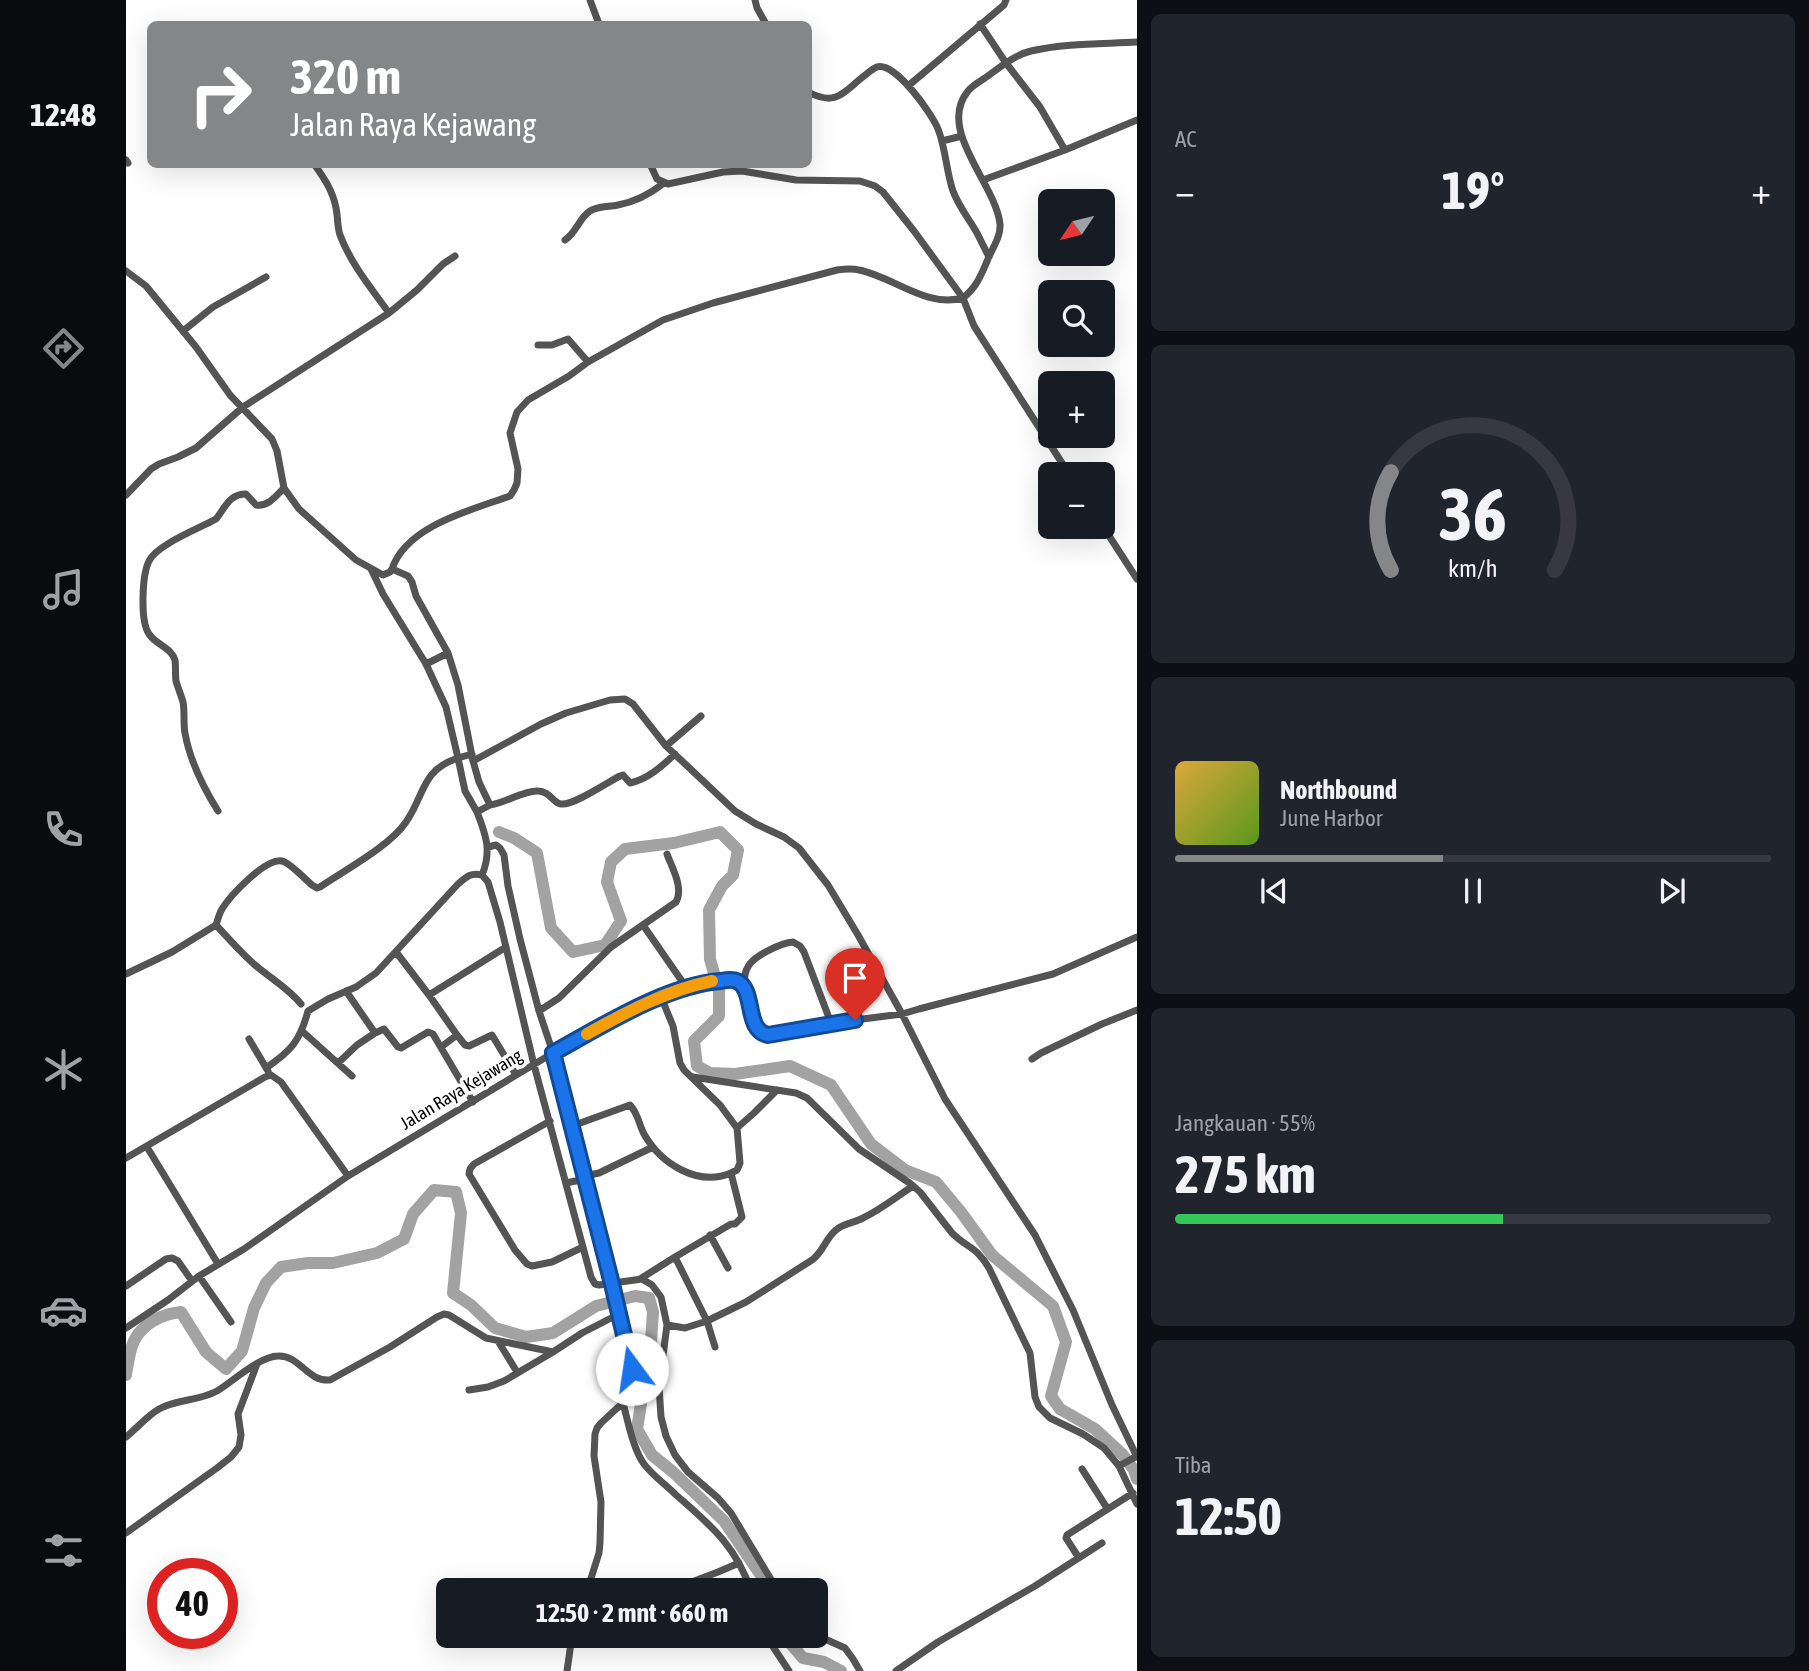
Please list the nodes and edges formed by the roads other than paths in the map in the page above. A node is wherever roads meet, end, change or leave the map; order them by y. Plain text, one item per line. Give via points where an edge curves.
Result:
1 (590, 0) edge
2 (755, 0) edge
3 (1006, 0) edge
4 (598, 21) edge
5 (764, 21) edge
6 (980, 24) junction
7 (1137, 42) edge
8 (1006, 63) junction
9 (908, 86) junction
10 (812, 94) edge
11 (1137, 120) edge
12 (962, 136) junction
13 (942, 141) junction
14 (1065, 150) junction
15 (317, 168) edge
16 (651, 168) edge
17 (988, 178) junction
18 (664, 183) junction
19 (565, 240) dead end
20 (455, 256) dead end
21 (989, 257) junction
22 (126, 271) edge
23 (266, 277) dead end
24 (963, 298) junction
25 (389, 313) junction
26 (183, 331) junction
27 (538, 345) dead end
28 (587, 362) junction
29 (243, 407) junction
30 (1061, 462) edge
31 (284, 488) junction
32 (126, 495) edge
33 (1111, 539) edge
34 (371, 569) junction
35 (394, 570) junction
36 (1137, 579) edge
37 (446, 654) junction
38 (430, 662) junction
39 (701, 716) dead end
40 (668, 744) junction
41 (675, 754) junction
42 (466, 757) junction
43 (491, 805) junction
44 (218, 811) dead end
45 (477, 812) junction
46 (488, 846) junction
47 (667, 854) dead end
48 (482, 875) junction
49 (216, 925) junction
50 (643, 925) junction
51 (1137, 937) edge
52 (506, 947) junction
53 (396, 953) junction
54 (126, 974) edge
55 (685, 987) junction
56 (744, 987) junction
57 (346, 991) junction
58 (429, 995) junction
59 (661, 997) junction
60 (301, 1004) dead end
61 (1137, 1010) edge
62 (539, 1011) junction
63 (902, 1014) junction
64 (831, 1023) junction
65 (302, 1031) junction
66 (375, 1033) junction
67 (457, 1035) junction
68 (249, 1039) dead end
69 (441, 1047) junction
70 (552, 1054) junction
71 (1032, 1059) dead end
72 (338, 1063) junction
73 (535, 1064) junction
74 (266, 1068) junction
75 (271, 1075) junction
76 (516, 1075) junction
77 (352, 1076) dead end
78 (693, 1077) junction
79 (777, 1090) junction
80 (473, 1102) junction
81 (550, 1121) junction
82 (572, 1126) junction
83 (737, 1128) junction
84 (147, 1147) junction
85 (653, 1147) junction
86 (126, 1158) edge
87 (731, 1173) junction
88 (348, 1176) junction
89 (585, 1179) junction
90 (567, 1183) junction
91 (913, 1186) junction
92 (710, 1235) junction
93 (583, 1247) junction
94 (675, 1257) junction
95 (218, 1264) junction
96 (728, 1268) dead end
97 (196, 1278) junction
98 (640, 1279) junction
99 (612, 1284) junction
100 (126, 1286) edge
101 (619, 1314) junction
102 (707, 1321) junction
103 (231, 1322) dead end
104 (667, 1325) junction
105 (126, 1328) edge
106 (498, 1341) junction
107 (715, 1347) dead end
108 (553, 1352) junction
109 (257, 1364) junction
110 (517, 1372) junction
111 (469, 1390) dead end
112 (623, 1403) junction
113 (126, 1437) edge
114 (1135, 1457) edge
115 (1121, 1465) junction
116 (1082, 1469) dead end
117 (1133, 1493) junction
118 (1137, 1504) edge
119 (1107, 1508) junction
120 (126, 1533) edge
121 (1102, 1543) dead end
122 (1079, 1558) junction
123 (739, 1563) junction
124 (591, 1578) edge
125 (701, 1578) edge
126 (747, 1578) edge
127 (770, 1578) edge
128 (828, 1640) edge
129 (570, 1648) edge
130 (773, 1648) edge
131 (567, 1671) edge
132 (789, 1671) edge
133 (860, 1671) edge
134 (896, 1671) edge

1 - 4 street
2 - 5 street
3 - 6 street
6 - 8 street
6 - 9 street
7 - 8 street via 1052,47
8 - 12 street via 964,97 960,106
8 - 14 street
9 - 10 street via 881,66 842,96
9 - 13 street via 937,125
11 - 14 street
12 - 13 street
12 - 17 street via 974,165
13 - 21 street via 953,191
14 - 17 street
15 - 25 street via 334,197 338,231 351,260
16 - 18 street
17 - 21 street via 1000,222
18 - 19 street via 643,197 594,209
18 - 24 street via 742,171 876,186
20 - 25 street
21 - 24 street via 980,281
22 - 26 street via 146,286
23 - 26 street via 213,307
24 - 28 street via 941,300 876,274 837,270 663,320
24 - 30 street via 974,326
25 - 29 street
26 - 29 street
27 - 28 street via 568,339
28 - 35 street via 517,412 510,433 517,483 510,496 420,533 396,556
29 - 31 street via 272,439
29 - 32 street via 196,448 150,469
31 - 34 street via 299,509
31 - 44 street via 263,505 238,494 223,505 216,519 155,552 147,564 145,625 174,657 188,749
33 - 36 street
34 - 35 street via 383,575
34 - 38 street
35 - 37 street via 412,582
37 - 38 street
37 - 42 street via 458,685
38 - 42 street
39 - 40 street
40 - 41 street
40 - 42 street via 625,699 566,713
41 - 43 street via 634,783 620,776 563,804 536,790
41 - 63 street via 736,811 799,848 809,859
42 - 43 street
42 - 45 street via 465,791
42 - 49 street via 441,764 392,839 319,888 281,861 271,863 230,898
43 - 45 street
45 - 46 street
46 - 48 street
46 - 62 street via 496,845 504,855
47 - 50 street via 679,898
48 - 52 street
48 - 53 street via 469,875 458,884
49 - 54 street
49 - 60 street
50 - 55 street
50 - 62 street
51 - 63 street via 1053,974
52 - 58 street
52 - 73 street
53 - 57 street via 368,980
53 - 58 street
55 - 56 street, Jalan Raya Kejawang via 729,980
55 - 59 street, Jalan Raya Kejawang
56 - 64 street via 754,1024 762,1034
56 - 64 street via 744,975 755,959 793,942 804,952
57 - 65 street via 308,1011
57 - 66 street
58 - 67 street
59 - 70 street, Jalan Raya Kejawang
59 - 78 street via 673,1026 680,1063
61 - 71 street
62 - 70 street
63 - 64 street
63 - 114 street via 944,1099 1035,1235 1073,1310
65 - 72 street
65 - 74 street
66 - 69 street via 384,1029 400,1048 430,1032
66 - 72 street
67 - 69 street
67 - 76 street via 469,1046 492,1035
68 - 74 street
69 - 80 street
70 - 73 street, Jalan Raya Kejawang
70 - 82 street
72 - 77 street
73 - 76 street, Jalan Raya Kejawang
73 - 81 street
74 - 75 street
75 - 84 street
75 - 88 street via 281,1082
76 - 80 street, Jalan Raya Kejawang
78 - 79 street
78 - 83 street
79 - 83 street
79 - 91 street via 807,1098 859,1149
80 - 88 street, Jalan Raya Kejawang
81 - 90 street
81 - 93 street via 474,1164 468,1174 527,1264 552,1262
82 - 85 street via 630,1105
82 - 89 street
83 - 87 street via 740,1163
84 - 86 street
84 - 95 street
85 - 87 street via 665,1161 682,1170 709,1178
85 - 89 street
87 - 92 street via 742,1217
88 - 95 street, Jalan Raya Kejawang
89 - 90 street
89 - 99 street
90 - 93 street
91 - 102 street via 871,1214 839,1227 812,1260
91 - 115 street via 952,1233 981,1254 1030,1353 1035,1397 1043,1412 1094,1440
92 - 94 street
92 - 96 street
93 - 99 street via 593,1282
94 - 98 street
94 - 102 street
95 - 97 street, Jalan Raya Kejawang
97 - 100 street via 172,1258
97 - 103 street
97 - 105 street, Jalan Raya Kejawang
98 - 99 street
98 - 104 street via 648,1281 661,1297
99 - 101 street
101 - 108 street
101 - 112 street via 633,1377
102 - 104 street via 685,1328
102 - 107 street
104 - 127 street via 659,1387 666,1436 688,1472 731,1513
106 - 108 street
106 - 109 street via 444,1314 330,1380 315,1378 286,1357
106 - 110 street
108 - 110 street
109 - 113 street via 212,1394 158,1409
109 - 120 street via 238,1414 239,1447
110 - 111 street via 488,1387
112 - 123 street via 645,1465 731,1544
112 - 124 street via 595,1434 600,1543
114 - 115 street
115 - 117 street
116 - 119 street
117 - 118 street
117 - 119 street
119 - 122 street via 1066,1537
121 - 122 street
122 - 134 street
123 - 125 street
123 - 126 street
128 - 133 street via 845,1648
129 - 131 street
130 - 132 street

